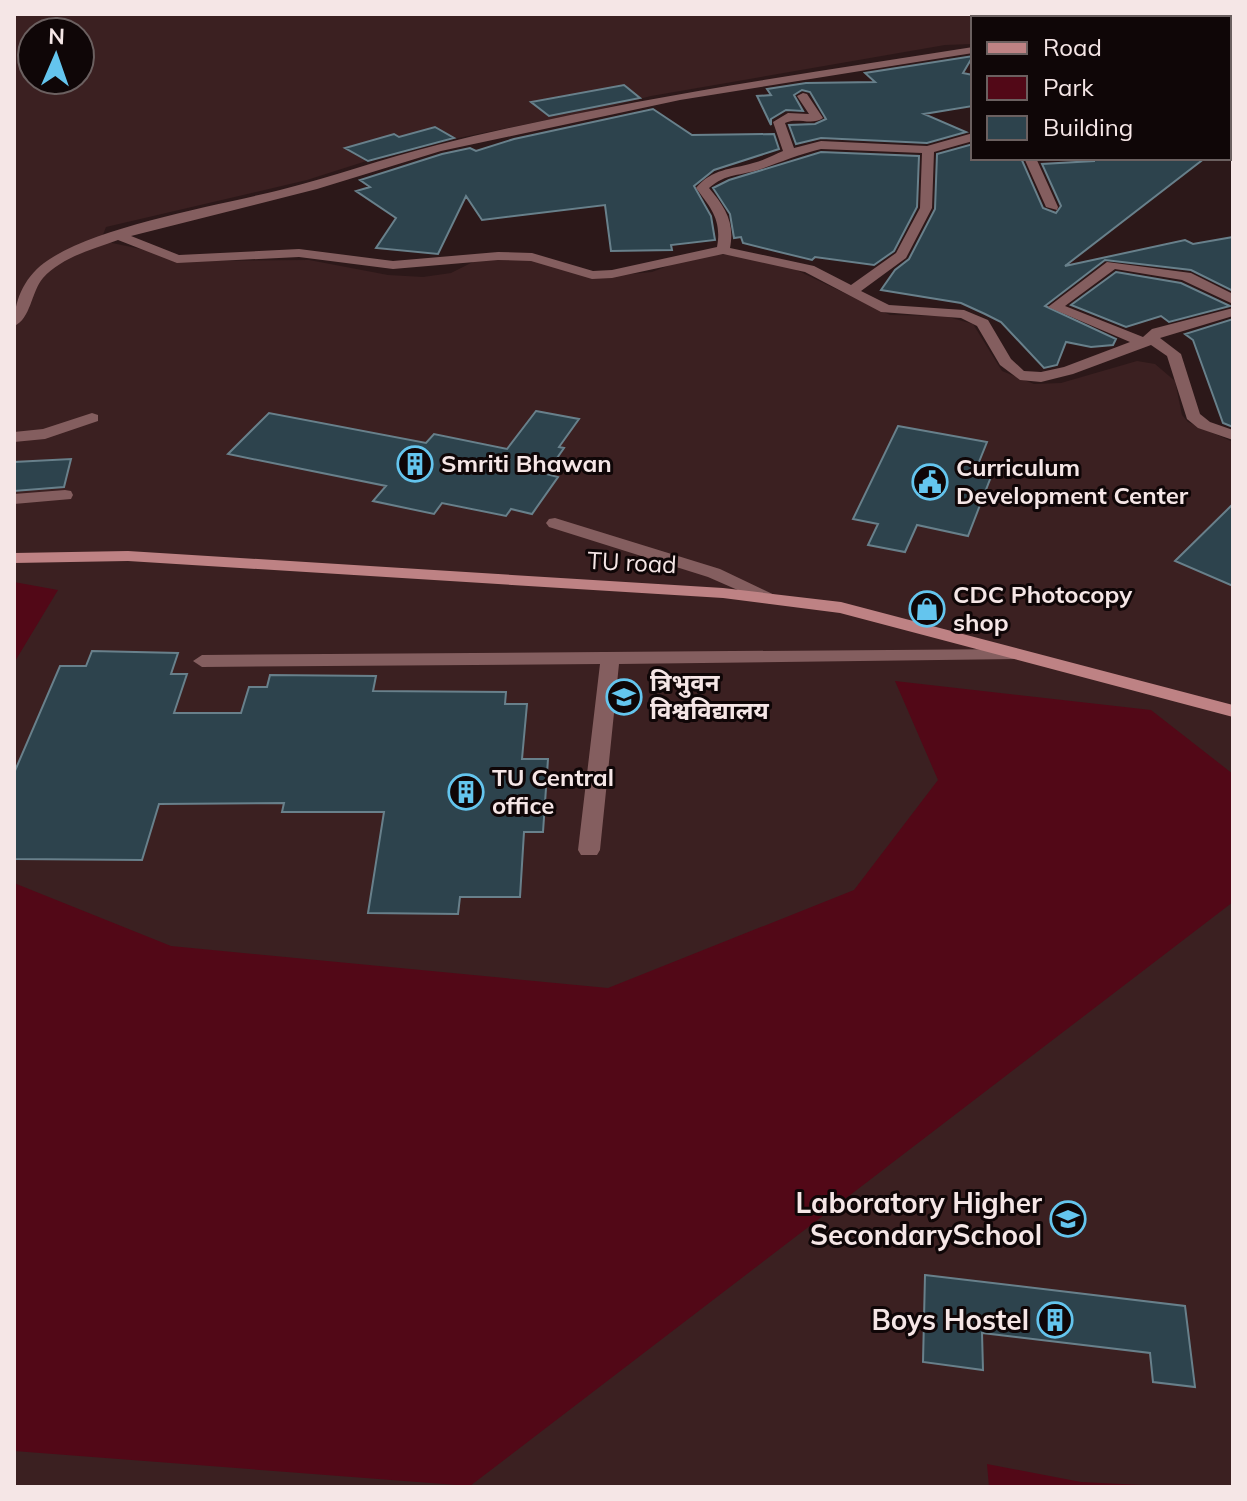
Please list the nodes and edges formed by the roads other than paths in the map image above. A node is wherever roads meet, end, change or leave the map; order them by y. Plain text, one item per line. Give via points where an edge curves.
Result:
1 (971, 50) edge
2 (803, 96) dead end
3 (971, 138) edge
4 (928, 150) junction
5 (790, 153) junction
6 (1031, 160) edge
7 (1052, 207) dead end
8 (118, 235) junction
9 (723, 250) junction
10 (852, 291) junction
11 (1233, 300) edge
12 (1233, 312) edge
13 (14, 322) edge
14 (1147, 341) junction
15 (92, 418) dead end
16 (1233, 435) edge
17 (14, 437) edge
18 (65, 495) dead end
19 (14, 499) edge
20 (555, 523) dead end
21 (14, 558) edge
22 (776, 600) junction
23 (1019, 655) junction
24 (610, 658) junction
25 (202, 661) dead end
26 (1233, 711) edge
27 (589, 850) dead end

1 - 8 street via 680,97 438,148
2 - 5 street via 817,118 788,117 779,122
3 - 4 street
4 - 5 street via 821,145
4 - 10 street via 926,208 901,255
5 - 9 street via 731,170 702,188 726,216
6 - 7 street
8 - 9 street via 177,259 299,253 393,265 509,256 532,257 592,275
8 - 13 street via 72,252 46,270 30,285
9 - 10 street via 809,269
10 - 14 street via 886,309 964,314 983,323 1005,362 1020,375 1068,371
11 - 14 street via 1186,276 1112,265 1055,307
12 - 14 street via 1157,332
14 - 16 street via 1174,354 1193,416
15 - 17 street via 45,434
18 - 19 street
20 - 22 street via 714,573
21 - 22 street, TU road via 144,557
22 - 23 street, TU road via 841,608
23 - 24 street
23 - 26 street, TU road
24 - 25 street
24 - 27 street

